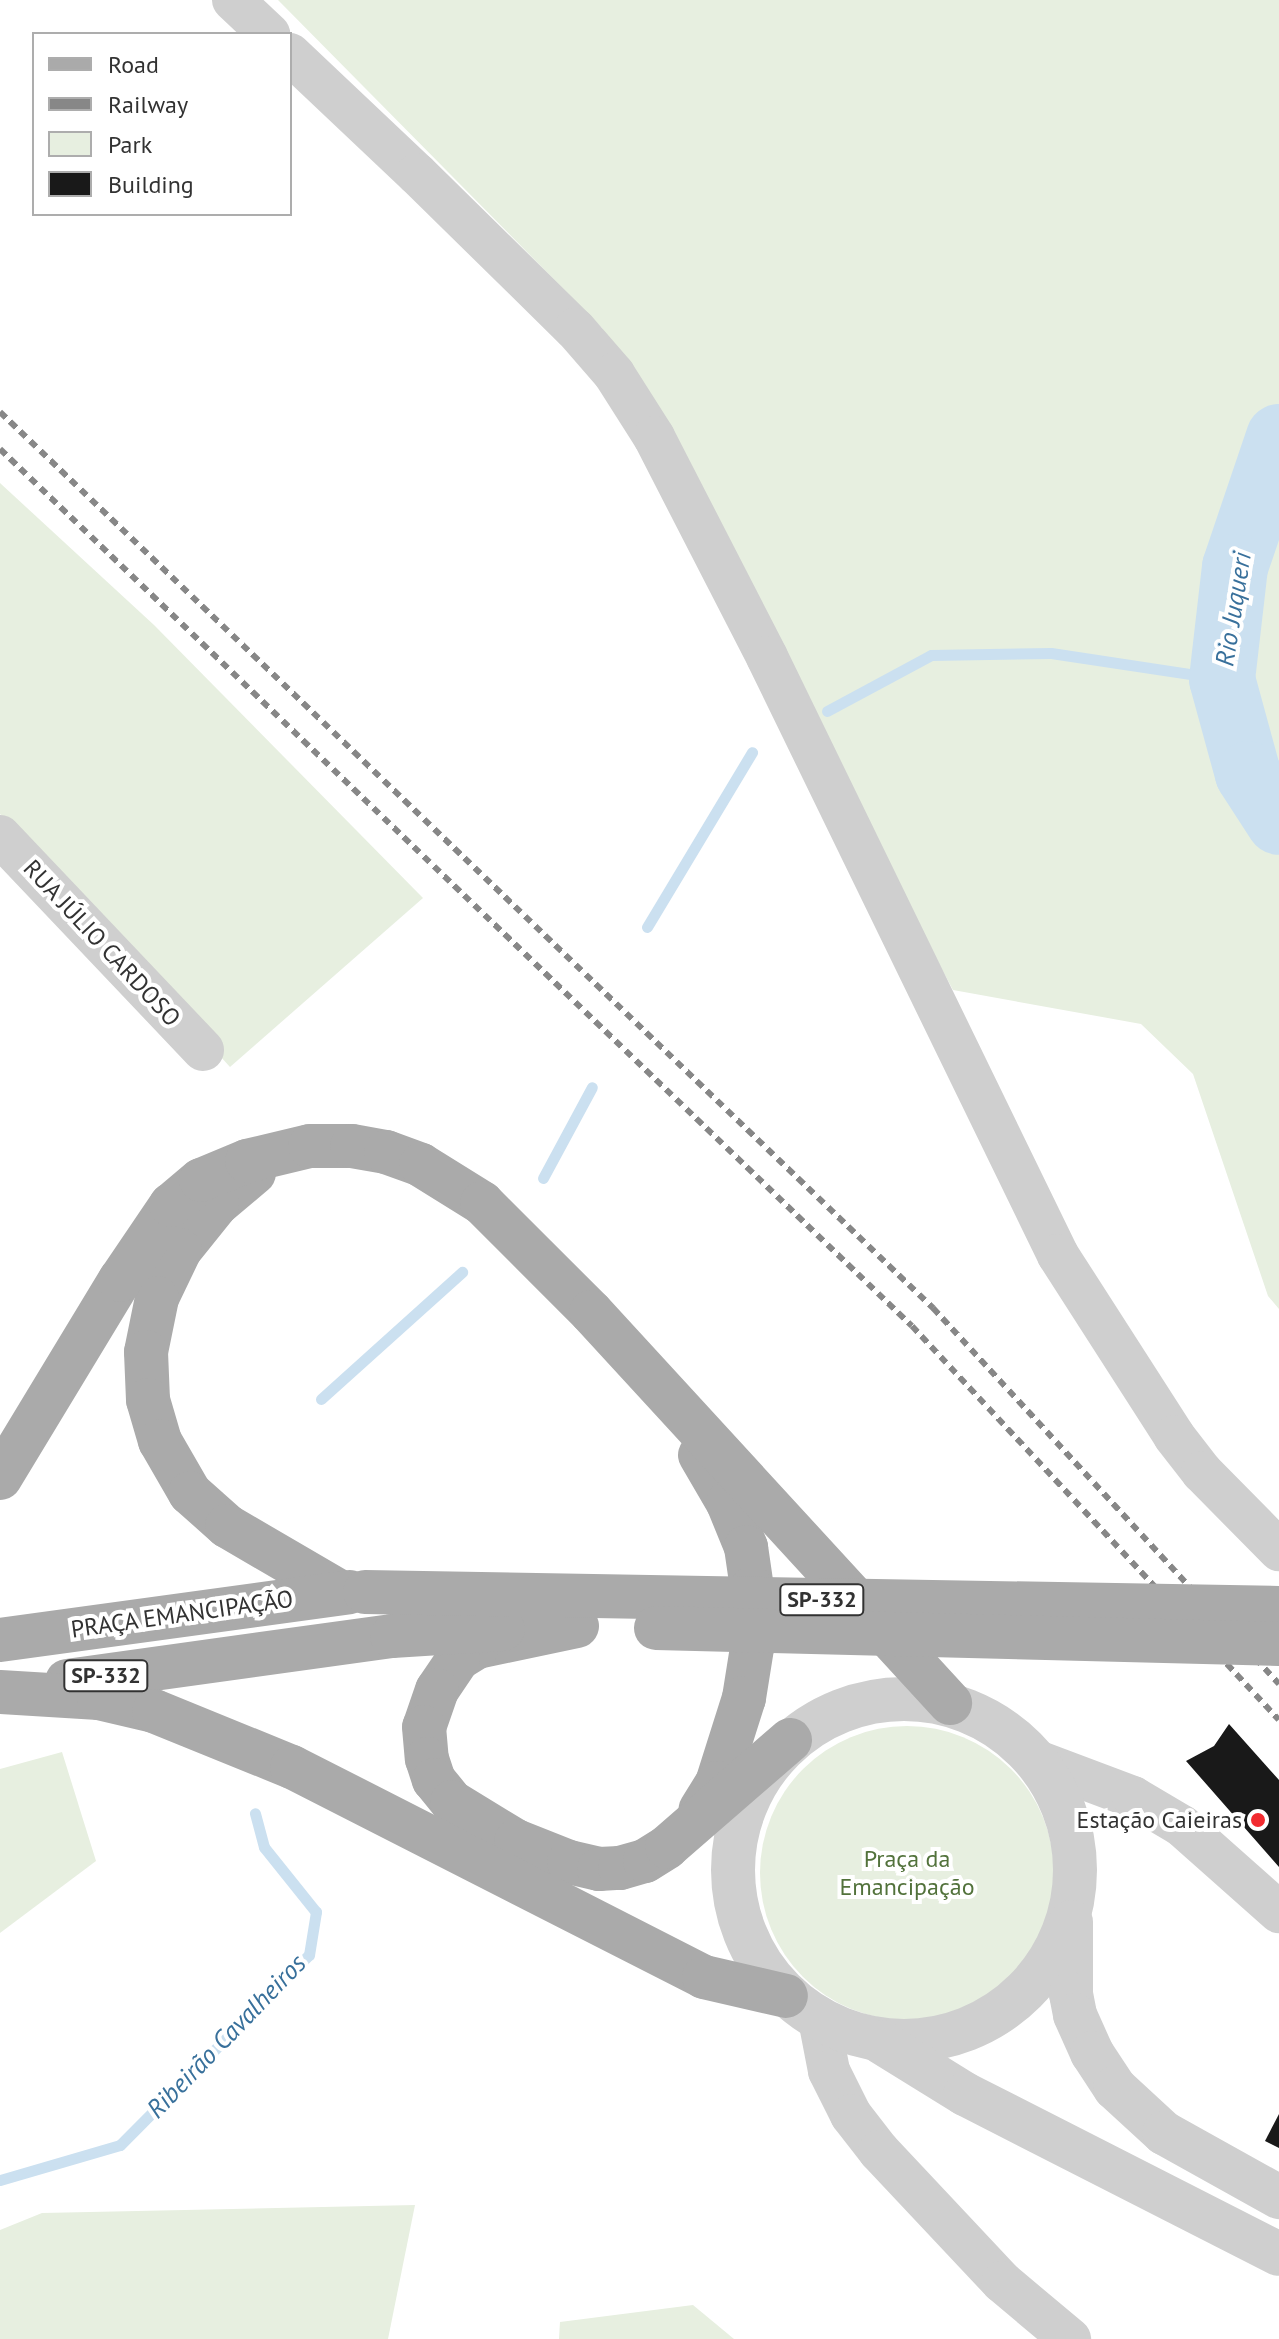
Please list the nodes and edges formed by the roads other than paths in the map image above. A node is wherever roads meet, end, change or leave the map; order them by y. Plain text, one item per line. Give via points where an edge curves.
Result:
1 (233, 0) edge
2 (267, 32) edge
3 (292, 56) edge
4 (0, 836) edge
5 (203, 1050) dead end
6 (278, 1154) junction
7 (676, 1402) junction
8 (0, 1478) edge
9 (1279, 1550) edge
10 (352, 1592) junction
11 (1279, 1608) edge
12 (577, 1626) junction
13 (0, 1640) edge
14 (1279, 1644) edge
15 (0, 1692) edge
16 (950, 1703) junction
17 (790, 1740) joint
18 (733, 1741) junction
19 (1037, 1761) junction
20 (735, 1811) junction
21 (689, 1827) junction
22 (1071, 1912) junction
23 (1279, 1912) edge
24 (802, 2008) junction
25 (881, 2042) junction
26 (1279, 2197) edge
27 (1279, 2254) edge
28 (1070, 2339) edge

1 - 2 street
3 - 9 street via 575,329 614,374 654,437 767,657 1058,1255 1174,1436
4 - 5 street, RUA JÚLIO CARDOSO
6 - 7 main road via 310,1146 352,1146 386,1152 454,1183 482,1203
6 - 8 main road via 221,1169 171,1205
6 - 10 main road via 217,1204 180,1250 157,1298 146,1352 148,1400 160,1441 190,1493 227,1526
7 - 16 main road
7 - 18 main road via 746,1547 752,1648
10 - 11 main road, SP-332, bridge
10 - 13 main road, PRAÇA EMANCIPAÇÃO / SP-332
12 - 14 main road, SP-332, bridge
12 - 15 main road, PRAÇA EMANCIPAÇÃO / SP-332 via 392,1636
12 - 21 main road via 477,1647 458,1659 437,1690 424,1727 434,1780 452,1802 495,1830 599,1869 645,1861
15 - 24 main road via 99,1698 154,1711 292,1767 704,1977
16 - 17 street via 894,1697 839,1710
16 - 19 street via 998,1725
17 - 20 main road
18 - 20 main road
18 - 21 main road via 717,1783
19 - 22 street via 1064,1807 1076,1859
19 - 23 street via 1133,1797 1182,1826
20 - 21 main road
20 - 24 street via 734,1896 751,1951
22 - 25 street via 1052,1959 1021,1998 967,2030 931,2041
22 - 26 street via 1075,2015 1115,2088 1164,2133
24 - 25 street
24 - 28 street via 851,2115 879,2151 1002,2282
25 - 27 street via 965,2094

